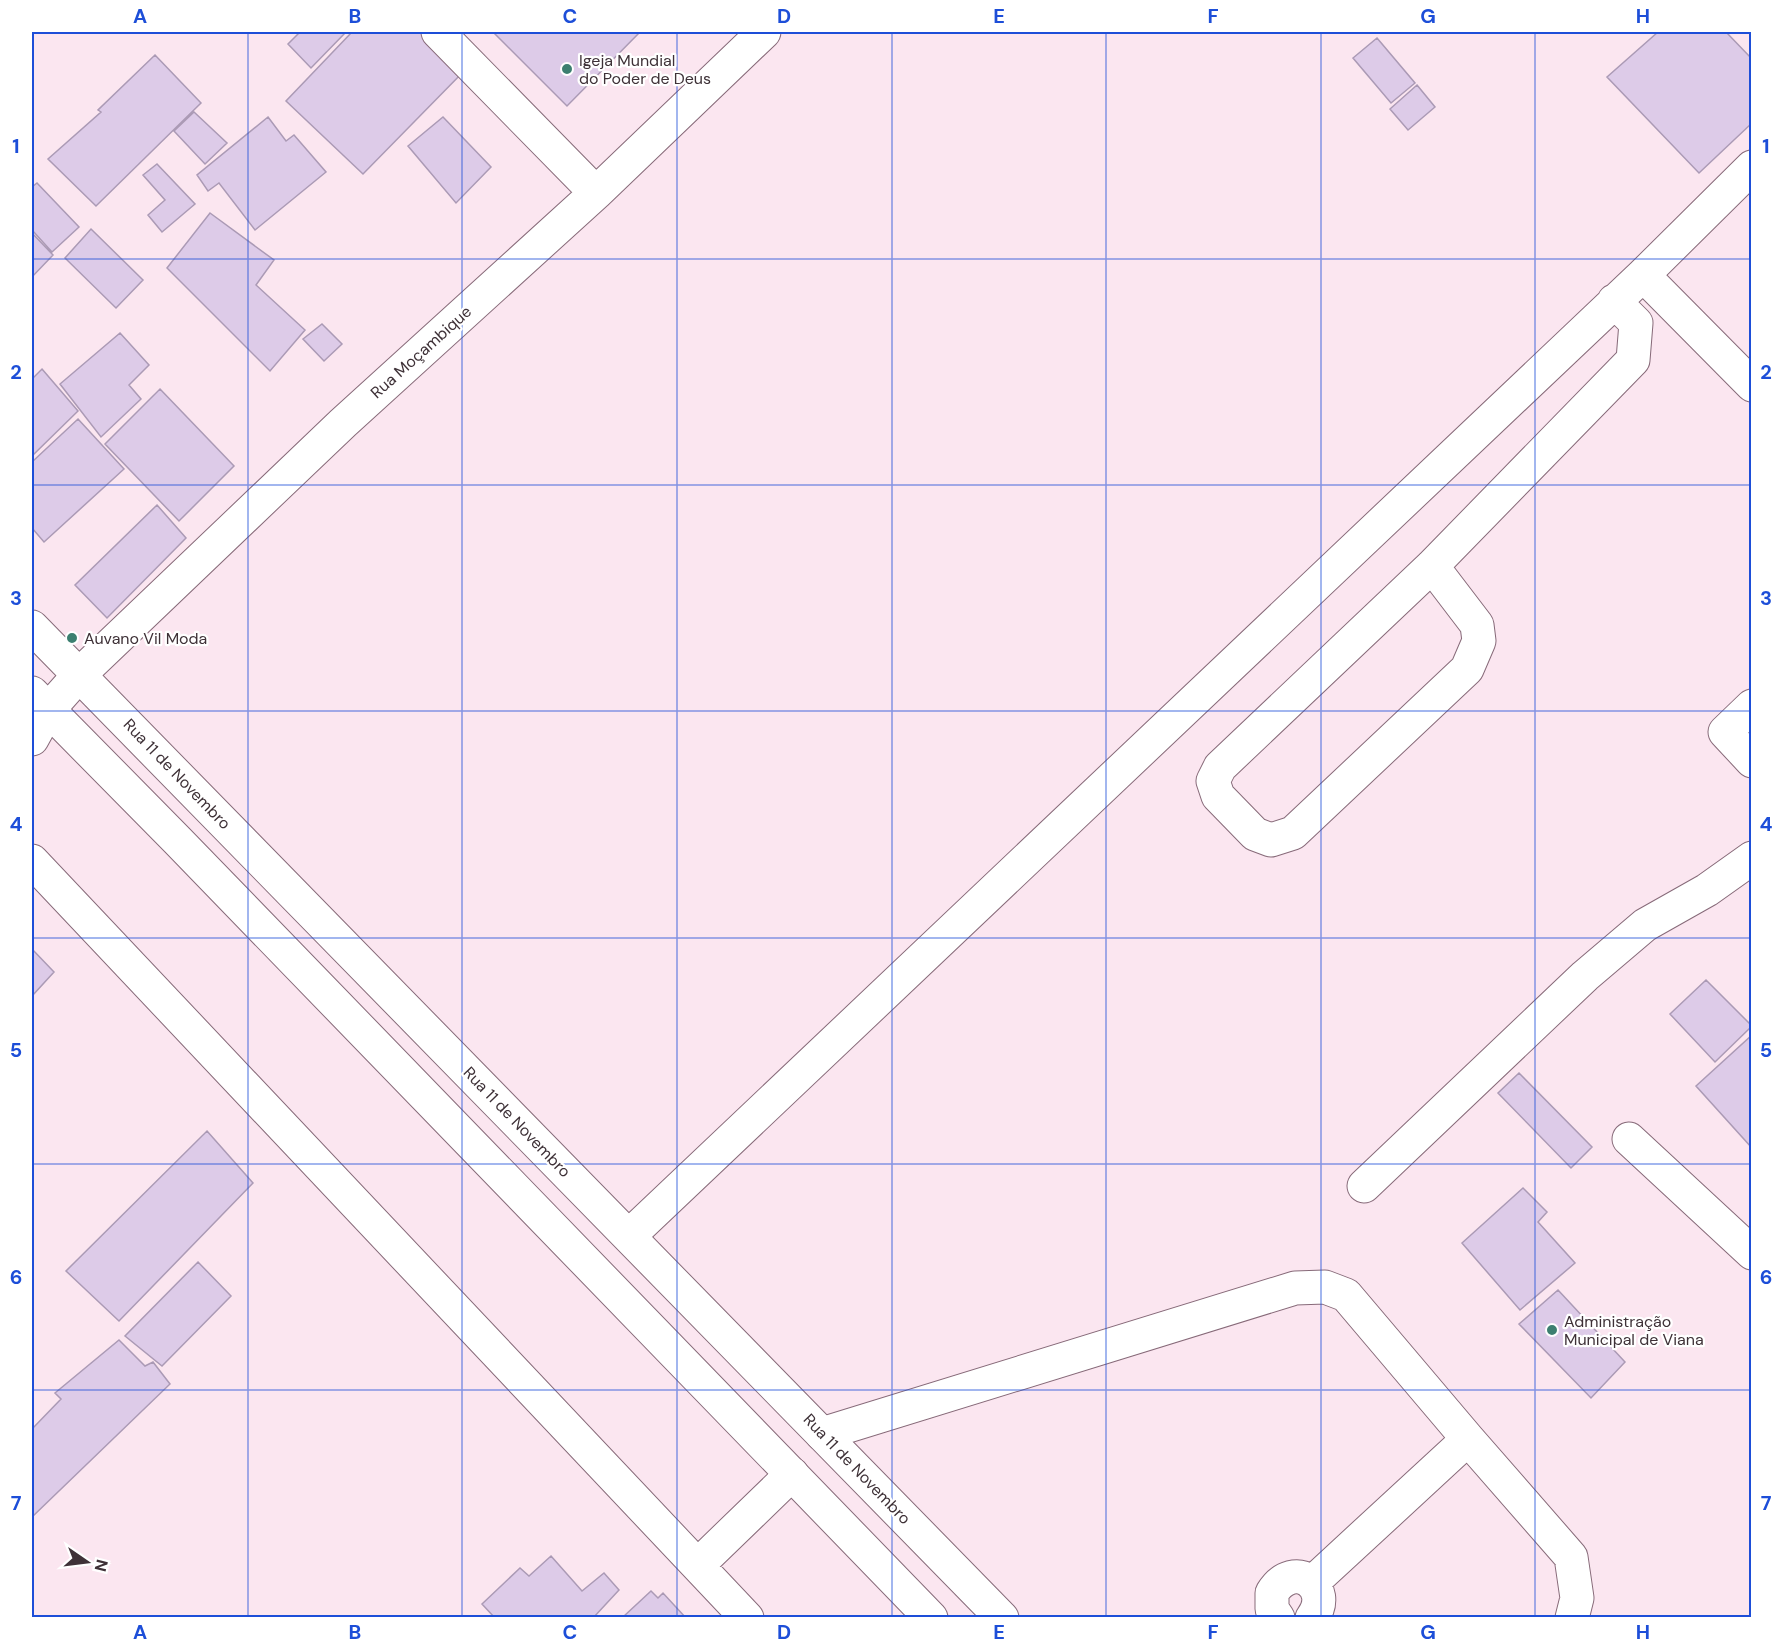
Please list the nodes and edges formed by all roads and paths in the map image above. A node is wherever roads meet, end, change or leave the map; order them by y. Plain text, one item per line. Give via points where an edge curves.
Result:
1 (438, 32) edge
2 (764, 32) edge
3 (1752, 166) edge
4 (596, 193) junction
5 (1643, 275) junction
6 (1614, 301) junction
7 (1752, 385) edge
8 (1432, 566) junction
9 (32, 627) edge
10 (80, 674) junction
11 (40, 702) edge
12 (1752, 706) edge
13 (32, 739) edge
14 (1752, 761) edge
15 (1752, 858) edge
16 (32, 861) edge
17 (1629, 1139) dead end
18 (1364, 1186) dead end
19 (629, 1236) junction
20 (1752, 1253) edge
21 (822, 1434) junction
22 (1468, 1439) junction
23 (792, 1474) junction
24 (698, 1565) junction
25 (1312, 1583) junction
26 (747, 1617) edge
27 (931, 1617) edge
28 (1002, 1617) edge
29 (1277, 1617) edge
30 (1312, 1617) edge
31 (1572, 1617) edge

1 - 4 street
2 - 4 street, Rua Moçambique
3 - 5 street
4 - 10 street, Rua Moçambique via 343,423
5 - 6 street
5 - 7 street
6 - 8 street via 1636,323 1633,360
6 - 19 street
8 - 8 street via 1220,767 1213,781 1218,796 1255,834 1271,840 1293,833 1467,669 1479,641 1477,625
9 - 10 street, Rua 11 de Novembro
10 - 11 street, Rua Moçambique
10 - 19 street, Rua 11 de Novembro
11 - 13 street, Rua Moçambique
11 - 23 street
12 - 14 street via 1725,732
15 - 18 street via 1707,890 1645,925 1585,976
16 - 24 street
17 - 20 street
19 - 21 street, Rua 11 de Novembro
21 - 22 street via 1295,1288 1325,1287 1346,1295
21 - 28 street, Rua 11 de Novembro
22 - 25 street
22 - 31 street via 1571,1557 1577,1598
23 - 24 street
23 - 27 street
24 - 26 street
25 - 29 street via 1298,1576 1282,1580 1272,1593 1272,1609
25 - 30 street via 1319,1605

